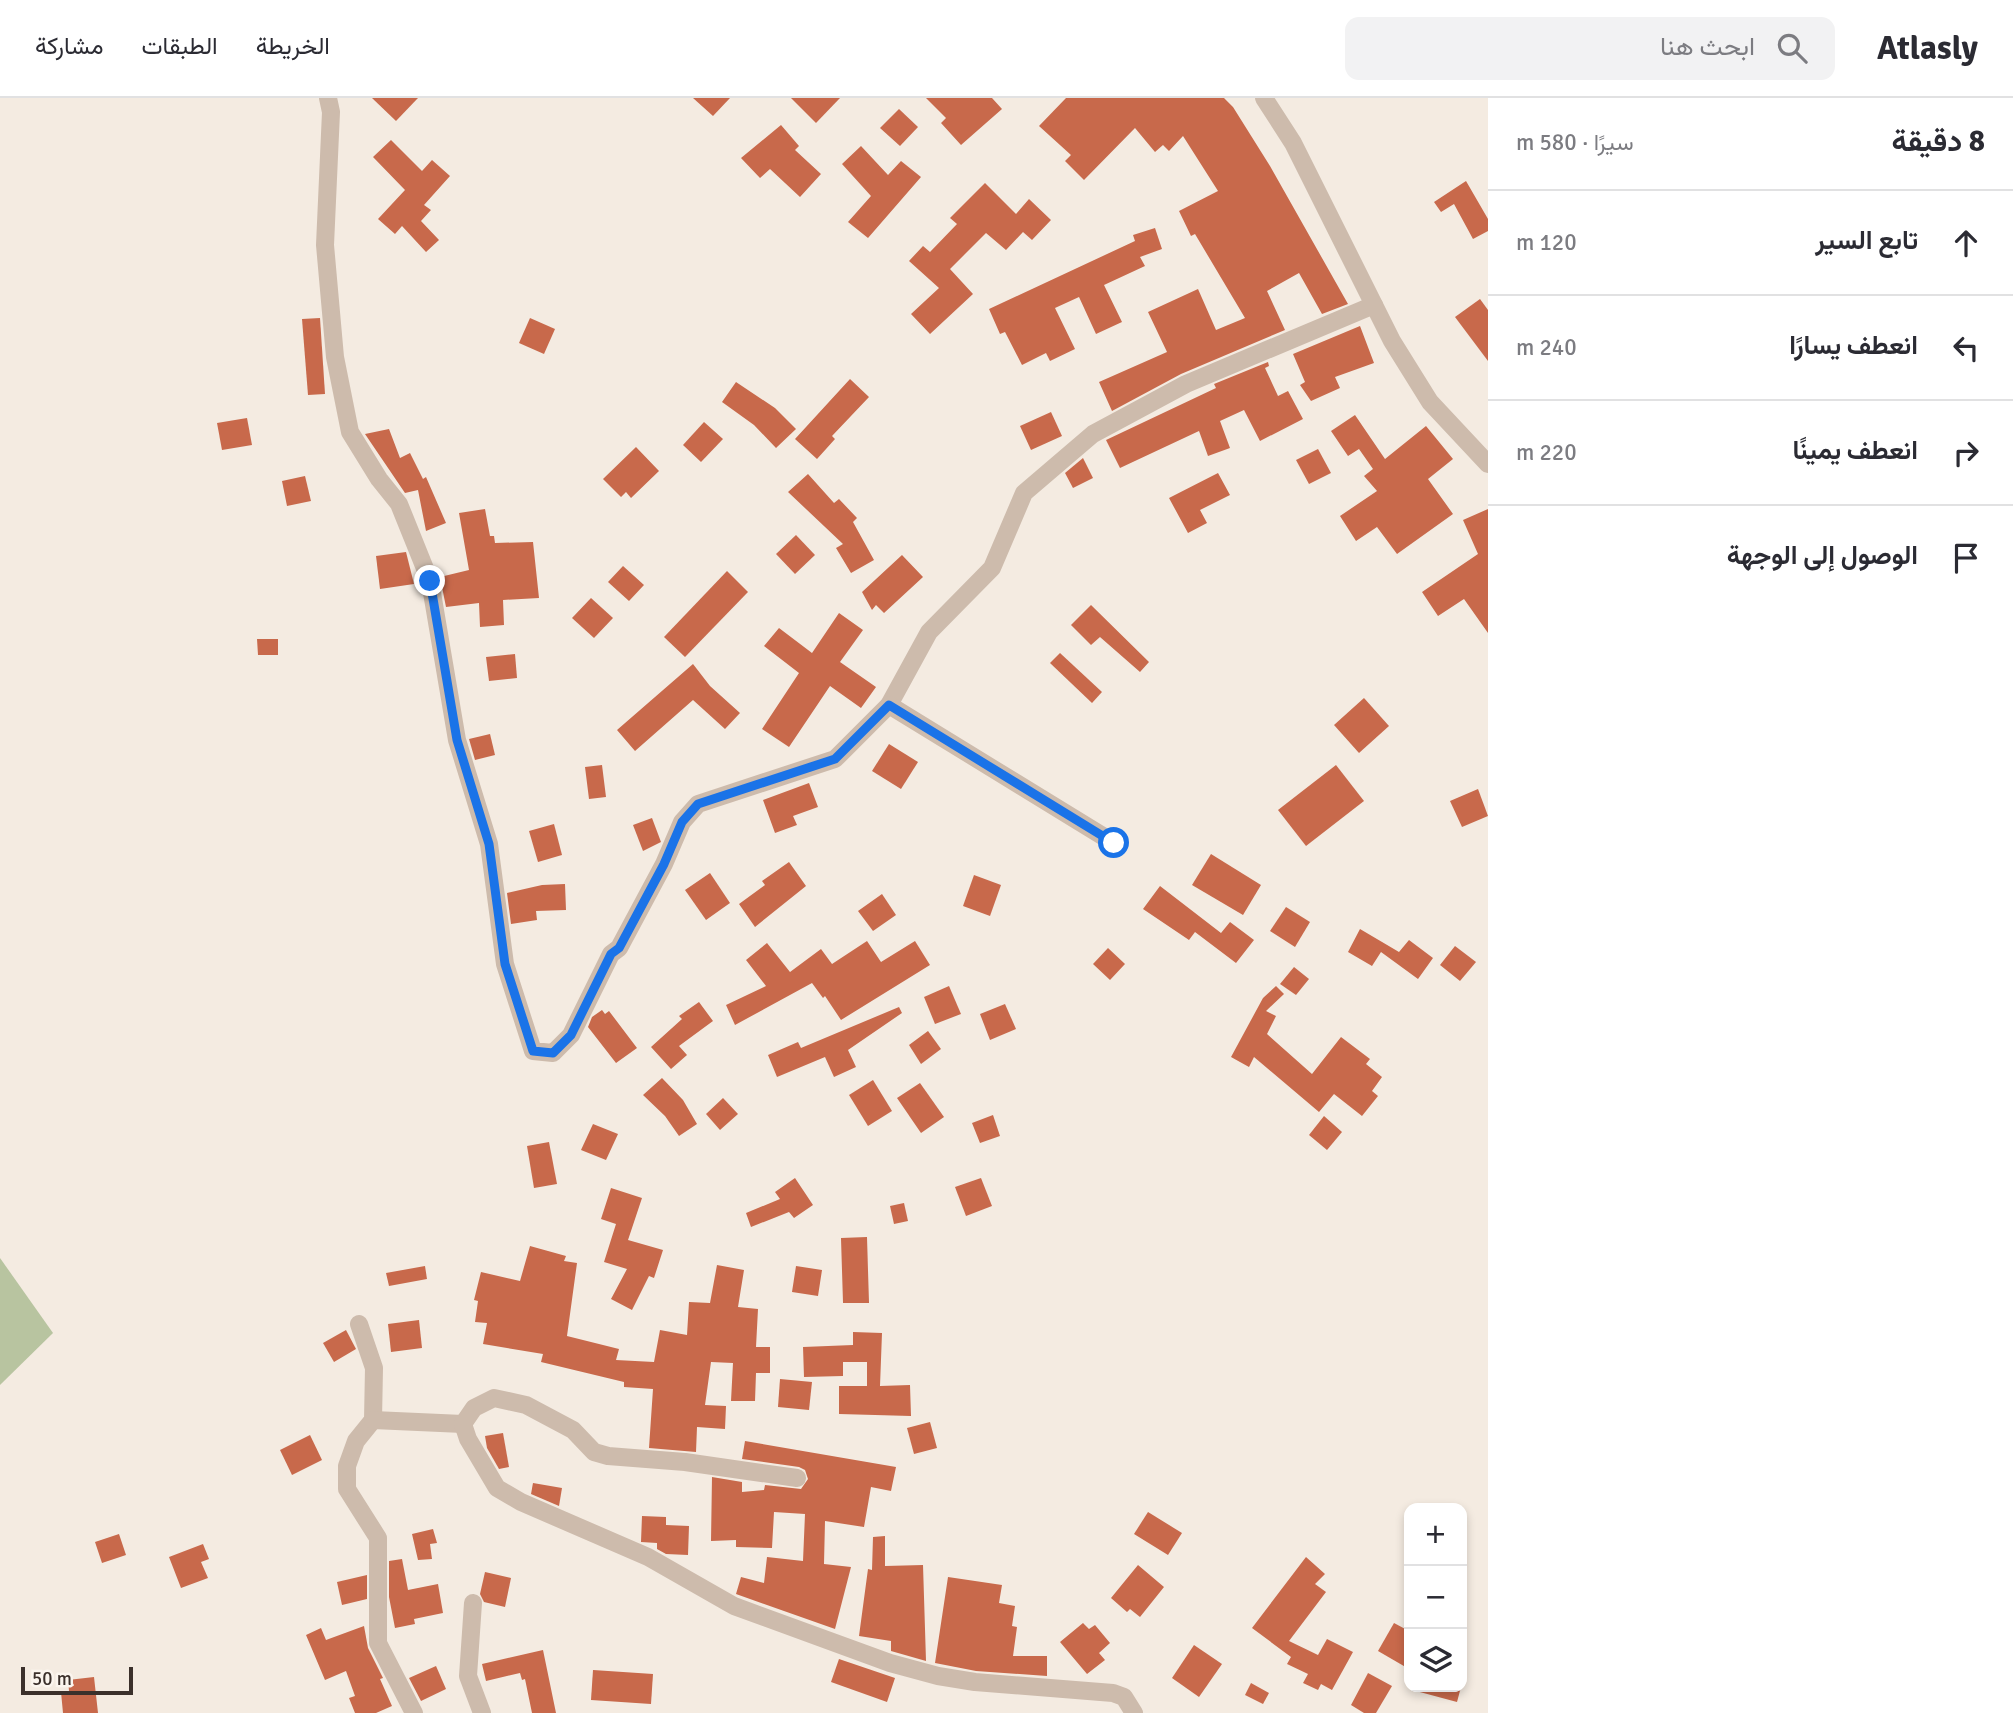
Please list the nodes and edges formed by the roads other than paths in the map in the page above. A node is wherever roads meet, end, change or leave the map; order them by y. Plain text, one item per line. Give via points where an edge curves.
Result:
1 (328, 98) edge
2 (1264, 98) edge
3 (1374, 304) junction
4 (1488, 464) edge
5 (889, 705) junction
6 (1114, 843) dead end
7 (359, 1324) dead end
8 (373, 1420) junction
9 (463, 1424) junction
10 (797, 1478) dead end
11 (473, 1603) dead end
12 (414, 1713) edge
13 (482, 1713) edge
14 (1135, 1713) edge

1 - 5 street via 325,245 335,357 350,432 399,505 430,581 457,740 489,844 505,964 533,1051 553,1053 571,1035 682,822 698,804 835,759
2 - 3 street via 1293,143
3 - 4 street via 1430,402
3 - 5 street via 1186,384 1093,434 1024,492 992,568 929,632
5 - 6 street
7 - 8 street via 374,1368
8 - 9 street
8 - 12 street via 356,1441 347,1466 347,1489 378,1538 378,1643
9 - 10 street via 474,1408 494,1398 526,1405 573,1430 594,1452 608,1456
9 - 14 street via 497,1488 648,1557 734,1606 938,1676 1112,1693 1124,1697
11 - 13 street via 468,1676

